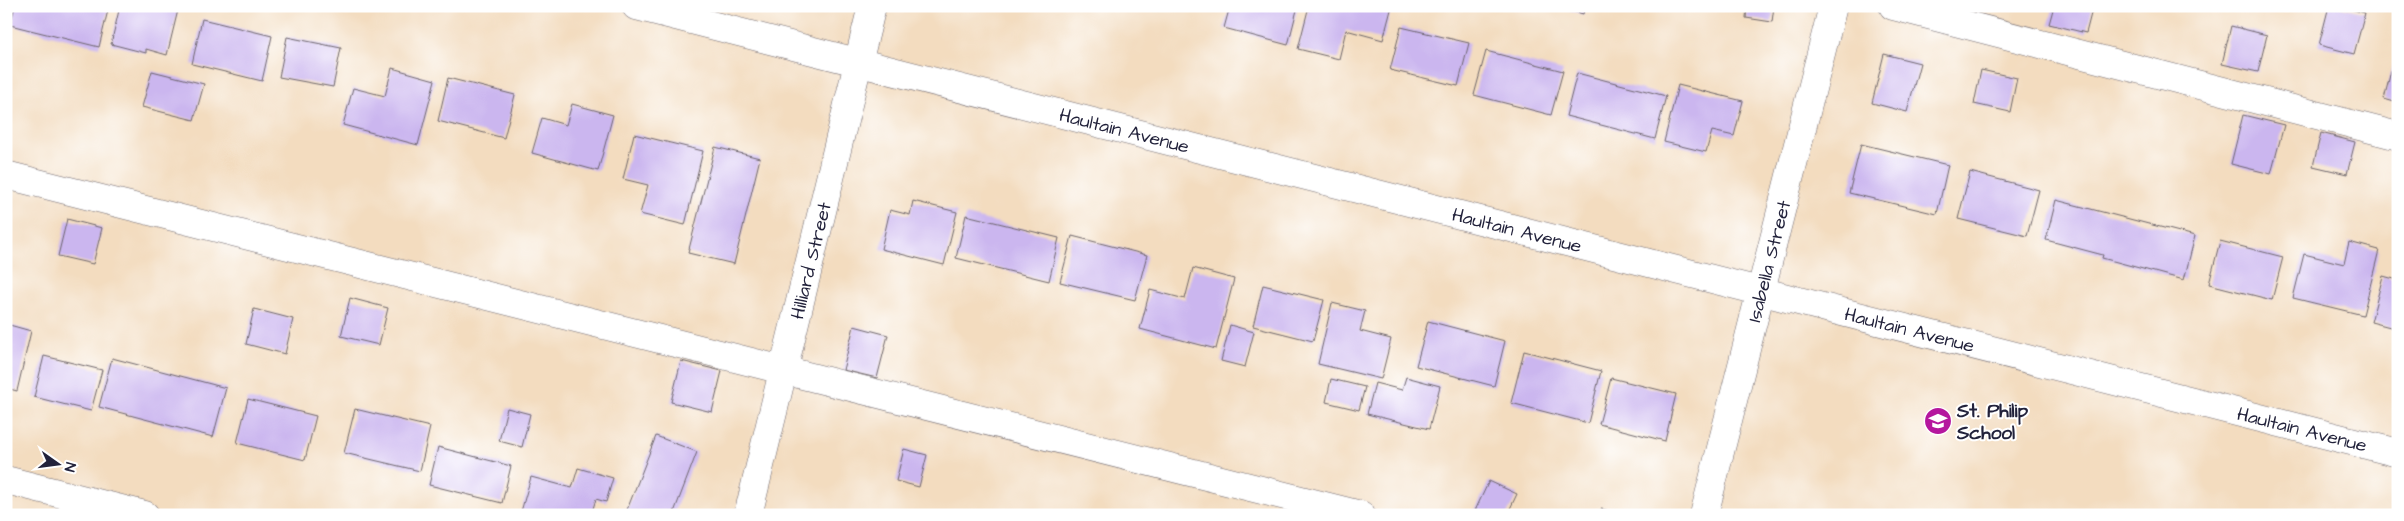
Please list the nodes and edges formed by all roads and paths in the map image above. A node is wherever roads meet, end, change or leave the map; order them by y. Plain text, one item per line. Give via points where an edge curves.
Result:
1 (636, 6) edge
2 (872, 6) edge
3 (1833, 6) edge
4 (1893, 6) edge
5 (858, 62) junction
6 (2398, 136) edge
7 (6, 176) edge
8 (1760, 292) junction
9 (782, 371) junction
10 (2398, 453) edge
11 (6, 480) edge
12 (145, 515) edge
13 (748, 515) edge
14 (1361, 515) edge
15 (1704, 515) edge

1 - 5 street, Haultain Avenue
2 - 5 street, Hilliard Street
3 - 8 street, Isabella Street
4 - 6 street
5 - 8 street, Haultain Avenue
5 - 9 street, Hilliard Street
7 - 9 street
8 - 10 street, Haultain Avenue
8 - 15 street, Isabella Street
9 - 13 street, Hilliard Street
9 - 14 street
11 - 12 street

